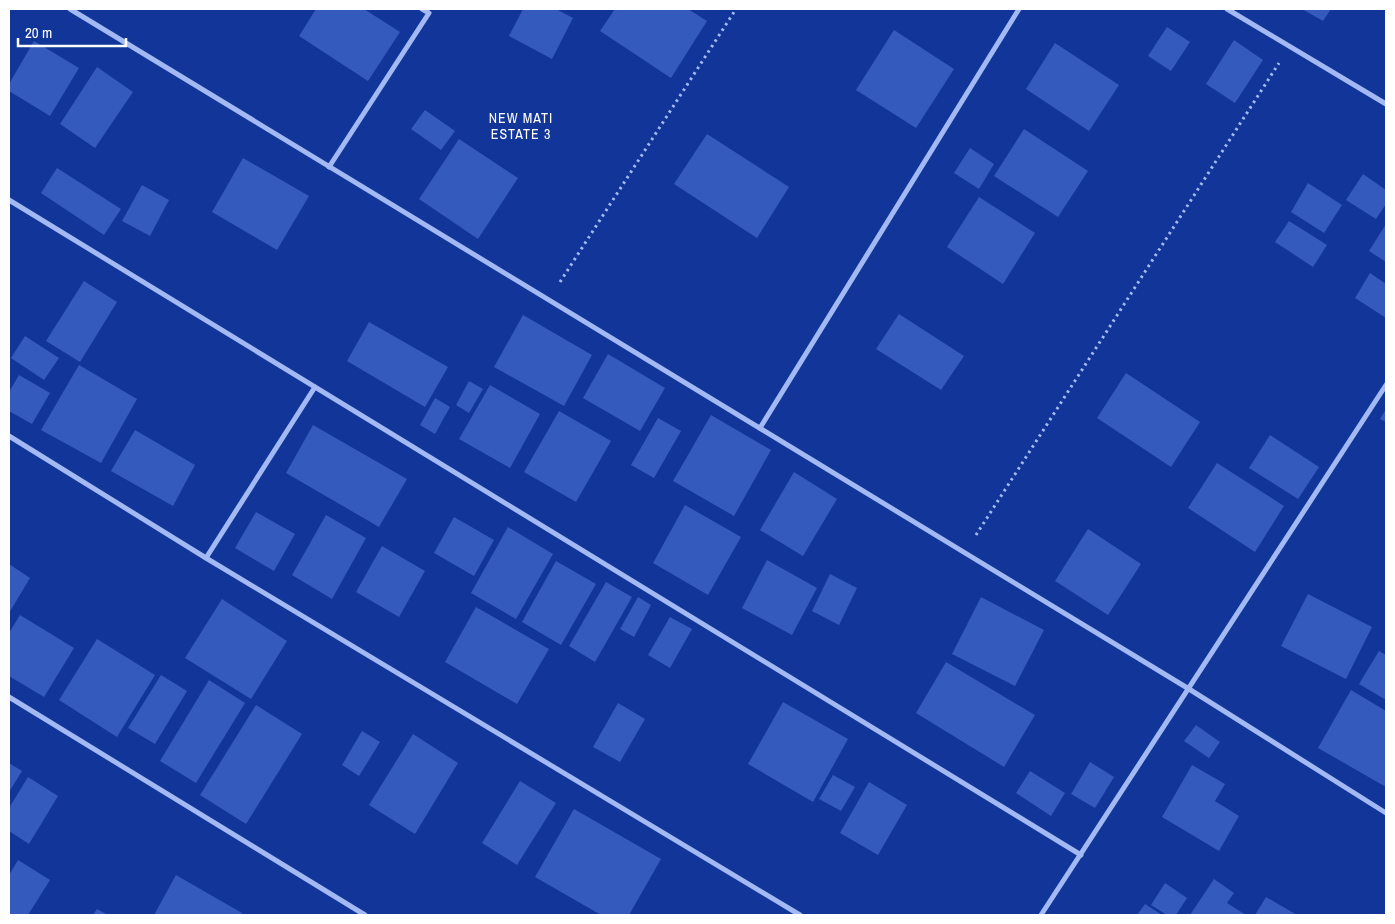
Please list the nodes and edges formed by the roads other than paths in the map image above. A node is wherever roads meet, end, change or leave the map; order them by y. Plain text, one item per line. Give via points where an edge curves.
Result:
1 (70, 9) edge
2 (422, 9) edge
3 (1019, 9) edge
4 (1227, 9) edge
5 (1386, 104) edge
6 (329, 167) junction
7 (9, 200) edge
8 (1386, 385) edge
9 (315, 387) junction
10 (760, 428) junction
11 (9, 436) edge
12 (206, 558) junction
13 (1189, 689) junction
14 (9, 697) edge
15 (1386, 813) edge
16 (1081, 855) junction
17 (365, 915) edge
18 (800, 915) edge
19 (1042, 915) edge

1 - 6 street
2 - 6 street via 429,14
3 - 10 street
4 - 5 street
6 - 10 street
7 - 9 street
8 - 13 street
9 - 12 street
9 - 16 street
10 - 13 street
11 - 12 street
12 - 18 street
13 - 15 street
13 - 16 street
14 - 17 street
16 - 19 street

